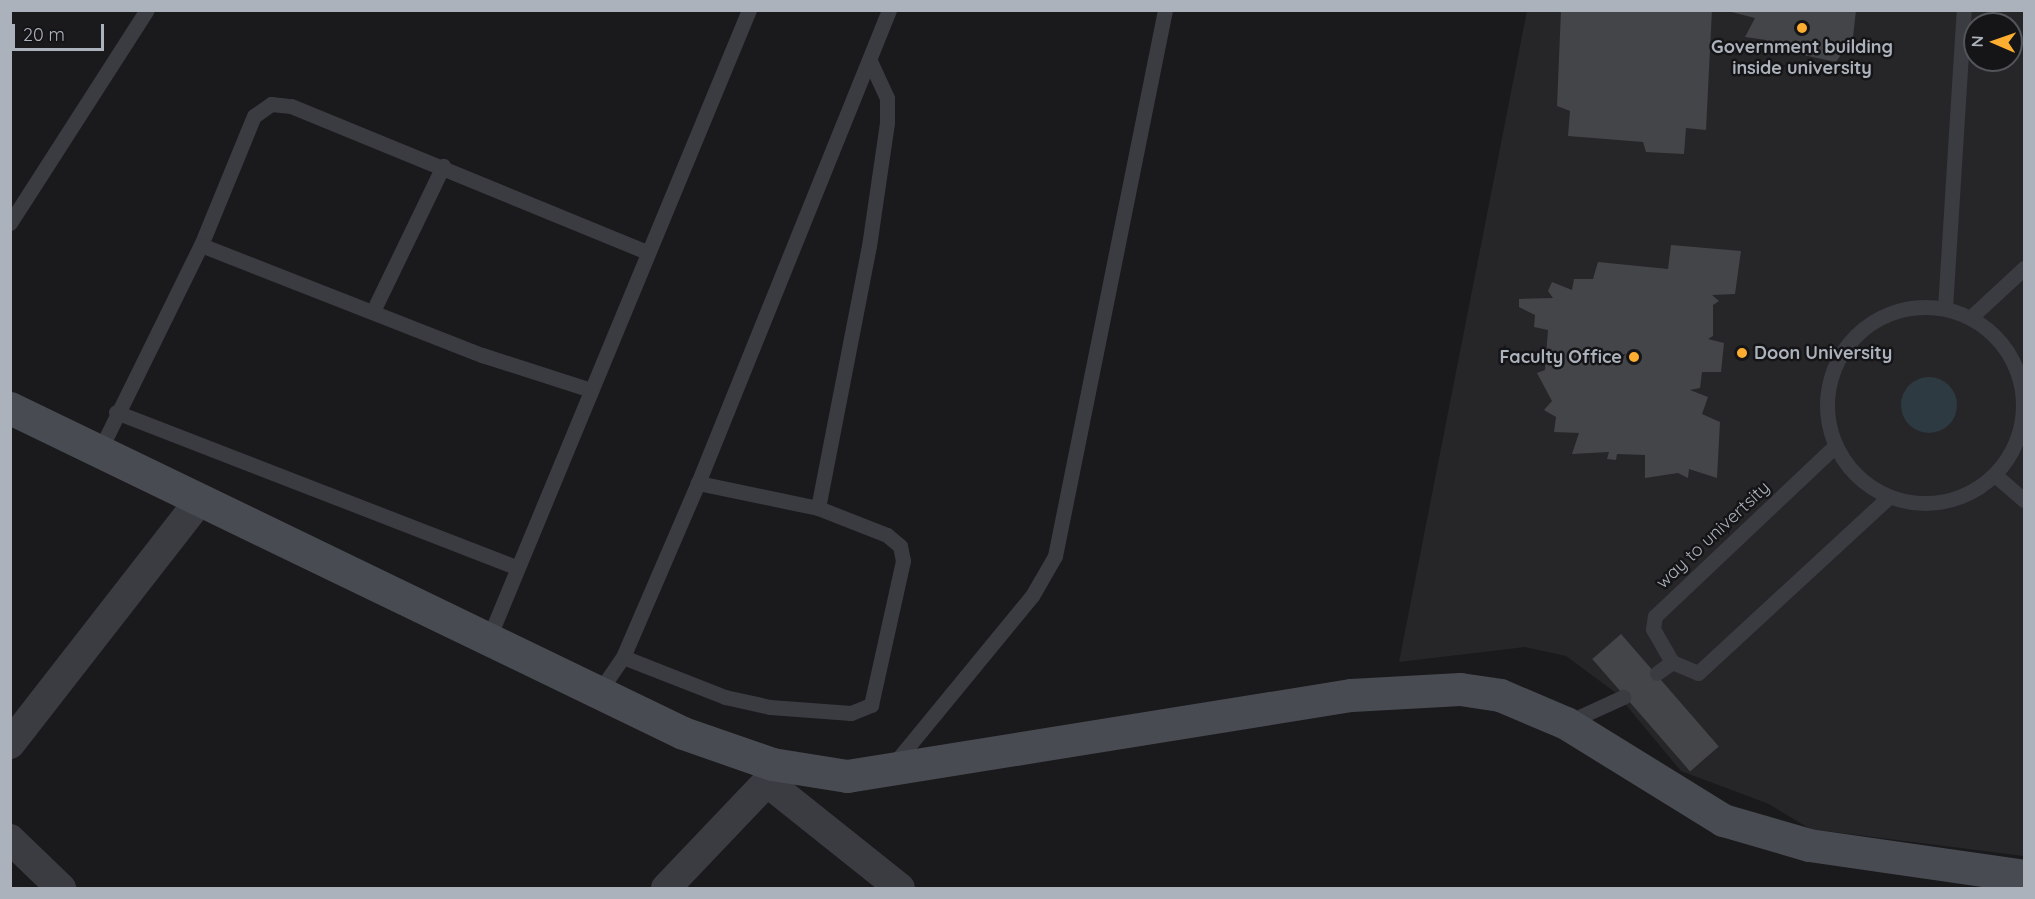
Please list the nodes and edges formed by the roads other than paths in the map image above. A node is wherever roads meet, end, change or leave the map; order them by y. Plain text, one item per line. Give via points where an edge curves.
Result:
1 (147, 10) edge
2 (749, 10) edge
3 (889, 10) edge
4 (1165, 10) edge
5 (1964, 10) edge
6 (870, 61) junction
7 (443, 166) junction
8 (10, 223) edge
9 (201, 245) junction
10 (645, 251) junction
11 (2025, 268) edge
12 (1946, 308) junction
13 (374, 309) junction
14 (1970, 318) junction
15 (2021, 368) edge
16 (591, 390) junction
17 (2024, 406) edge
18 (10, 408) edge
19 (116, 412) junction
20 (1835, 446) junction
21 (99, 452) junction
22 (1995, 475) junction
23 (698, 483) junction
24 (1888, 497) junction
25 (2025, 500) edge
26 (199, 501) junction
27 (818, 508) junction
28 (515, 567) junction
29 (488, 640) junction
30 (623, 657) junction
31 (1672, 662) junction
32 (1657, 673) dead end
33 (599, 692) junction
34 (1623, 697) dead end
35 (1566, 723) junction
36 (10, 744) edge
37 (888, 771) junction
38 (770, 773) junction
39 (10, 839) edge
40 (2025, 876) edge
41 (61, 888) edge
42 (666, 888) edge
43 (900, 888) edge

1 - 8 lane
2 - 10 lane
3 - 6 lane
4 - 37 lane via 1055,556 1032,596
5 - 12 lane
6 - 23 lane
6 - 27 lane via 887,98 887,123 869,246
7 - 9 lane via 291,106 271,104 254,116
7 - 10 lane
7 - 13 lane
9 - 13 lane
9 - 19 lane
10 - 16 lane
11 - 14 lane
12 - 14 lane
12 - 20 lane via 1903,309 1864,328 1849,343 1829,382 1829,425
13 - 16 lane via 482,355
14 - 15 lane via 2002,343
15 - 17 lane
16 - 28 lane
17 - 22 lane via 2015,446
18 - 21 main road
19 - 21 lane
19 - 28 lane
20 - 24 lane via 1849,468
20 - 31 lane, way to univertsity via 1655,616 1653,629
21 - 26 main road
22 - 24 lane via 1954,498 1926,504
22 - 25 lane
23 - 27 lane
23 - 30 lane
24 - 31 lane via 1698,673
26 - 29 main road
26 - 36 street
27 - 30 lane via 887,535 903,553 868,708 851,712 770,707 725,697
28 - 29 lane
29 - 33 main road
30 - 33 lane
31 - 32 lane
33 - 38 main road
34 - 35 lane
35 - 37 main road via 1500,695 1460,689 1351,695
35 - 40 main road via 1723,820 1809,845
37 - 38 main road via 847,776
38 - 42 street
38 - 43 street
39 - 41 street

